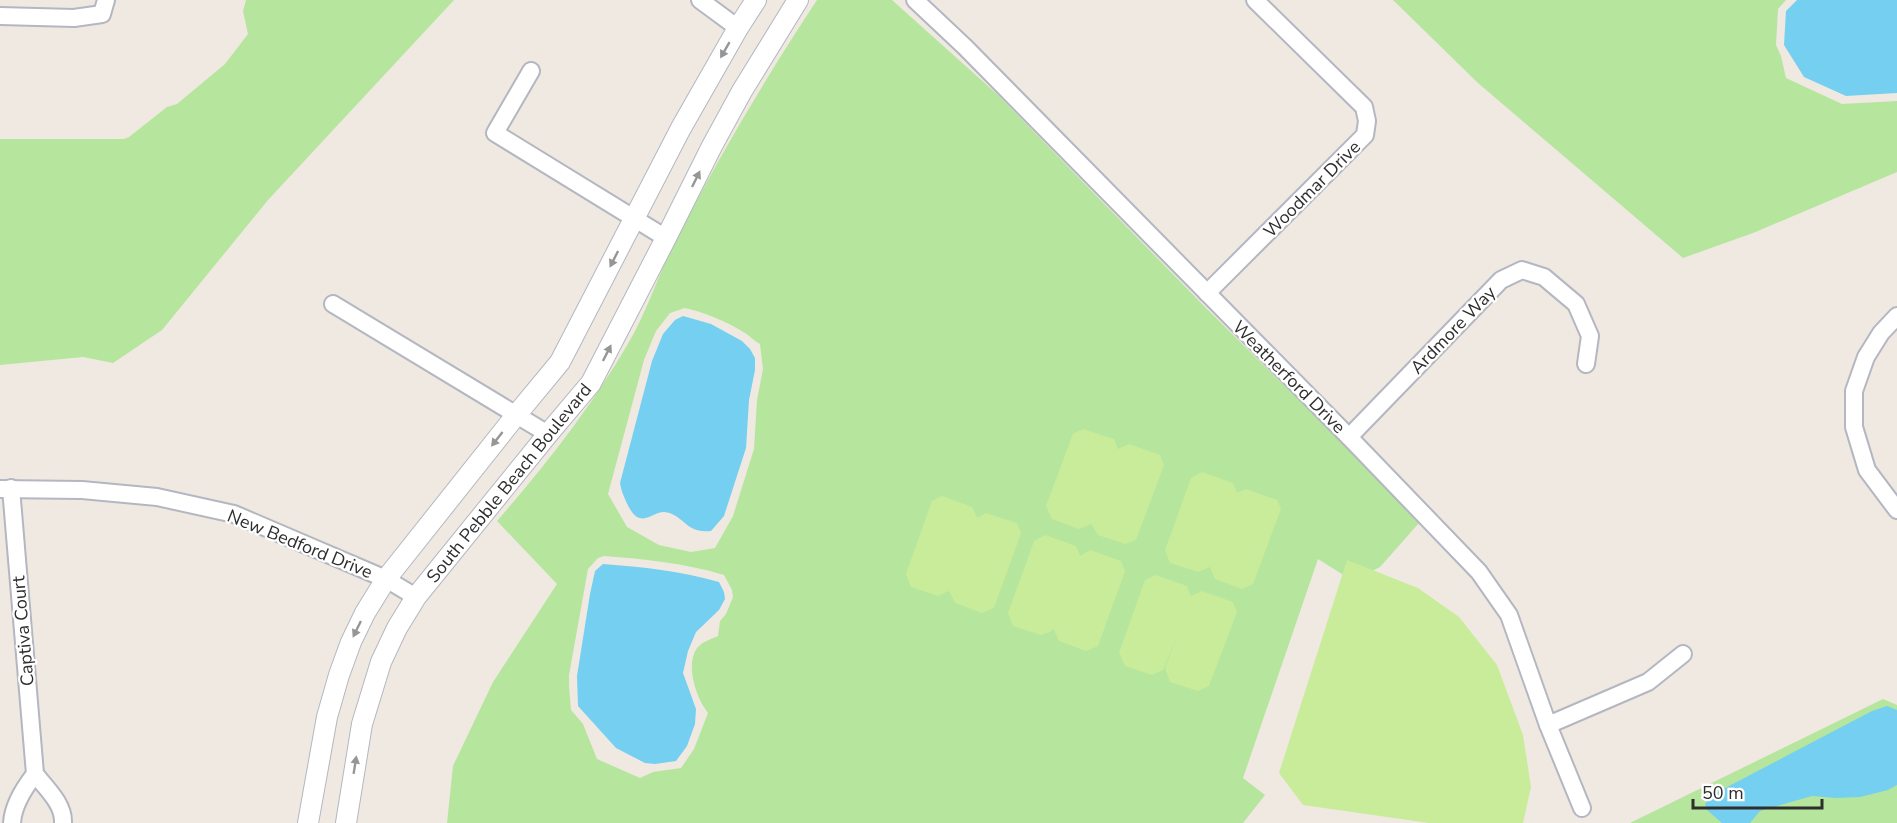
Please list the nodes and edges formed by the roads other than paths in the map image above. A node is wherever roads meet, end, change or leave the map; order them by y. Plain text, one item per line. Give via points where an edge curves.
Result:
1 (106, 0) edge
2 (700, 0) edge
3 (756, 0) edge
4 (798, 0) edge
5 (915, 0) edge
6 (1255, 0) edge
7 (0, 16) edge
8 (738, 28) junction
9 (531, 71) dead end
10 (635, 219) junction
11 (666, 238) junction
12 (1206, 293) junction
13 (333, 304) dead end
14 (1897, 316) edge
15 (1586, 364) dead end
16 (517, 414) junction
17 (548, 434) junction
18 (1349, 437) junction
19 (5, 489) edge
20 (1897, 510) edge
21 (386, 579) junction
22 (416, 597) junction
23 (1683, 654) dead end
24 (1548, 725) junction
25 (35, 774) junction
26 (1582, 808) dead end
27 (12, 823) edge
28 (63, 823) edge
29 (308, 823) edge
30 (346, 823) edge

1 - 7 street via 102,14 74,18
2 - 8 street
3 - 8 street, South Pebble Beach Boulevard
11 -> 4 street, South Pebble Beach Boulevard via 717,136
5 - 12 street, Weatherford Drive
6 - 12 street, Woodmar Drive via 1364,107 1365,135
8 -> 10 street, South Pebble Beach Boulevard
9 - 10 street via 495,133
10 - 11 street
10 -> 16 street, South Pebble Beach Boulevard via 560,362
17 -> 11 street, South Pebble Beach Boulevard via 591,383
12 - 18 street, Weatherford Drive
13 - 16 street
14 - 20 street via 1866,357 1854,391 1854,427 1867,470
15 - 18 street, Ardmore Way via 1590,336 1576,304 1545,277 1522,270 1501,280
16 - 17 street
16 -> 21 street, South Pebble Beach Boulevard
17 - 22 street, South Pebble Beach Boulevard
18 - 24 street, Weatherford Drive via 1479,572 1509,615
19 - 21 street, New Bedford Drive via 82,490 157,497 234,514
19 - 25 street, Captiva Court
21 - 22 street, New Bedford Drive
21 -> 29 street, South Pebble Beach Boulevard via 365,613 339,675 327,717
30 -> 22 street, South Pebble Beach Boulevard via 362,724 381,662
23 - 24 street via 1648,682
24 - 26 street, Weatherford Drive
25 - 27 street via 22,791
25 - 28 street via 58,804

